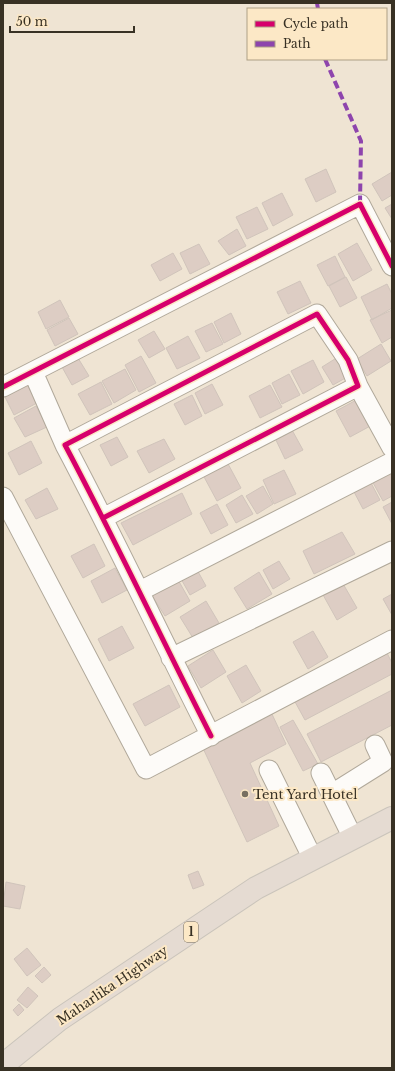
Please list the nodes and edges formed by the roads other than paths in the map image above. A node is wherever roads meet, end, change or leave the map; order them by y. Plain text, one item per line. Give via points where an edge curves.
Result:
1 (392, 266) edge
2 (33, 372) junction
3 (3, 386) edge
4 (358, 386) junction
5 (65, 445) junction
6 (392, 448) edge
7 (392, 462) edge
8 (3, 497) edge
9 (103, 518) junction
10 (392, 551) edge
11 (140, 591) junction
12 (392, 640) edge
13 (171, 658) junction
14 (211, 736) junction
15 (375, 745) dead end
16 (269, 770) dead end
17 (321, 773) dead end
18 (332, 794) junction
19 (392, 818) edge
20 (353, 838) junction
21 (313, 859) junction
22 (3, 1065) edge

1 - 2 street via 360,204
2 - 3 street
2 - 5 street
4 - 5 street via 348,360 317,314
4 - 6 street
4 - 9 street
5 - 9 street
7 - 11 street
8 - 14 street via 146,769
9 - 11 street
10 - 13 street
11 - 13 street
12 - 14 street
13 - 14 street
15 - 18 street via 383,762
16 - 21 street
17 - 18 street
18 - 20 street
19 - 20 highway, Maharlika Highway / 1
20 - 21 highway, Maharlika Highway / 1
21 - 22 highway, Maharlika Highway / 1 via 256,888 60,1019

